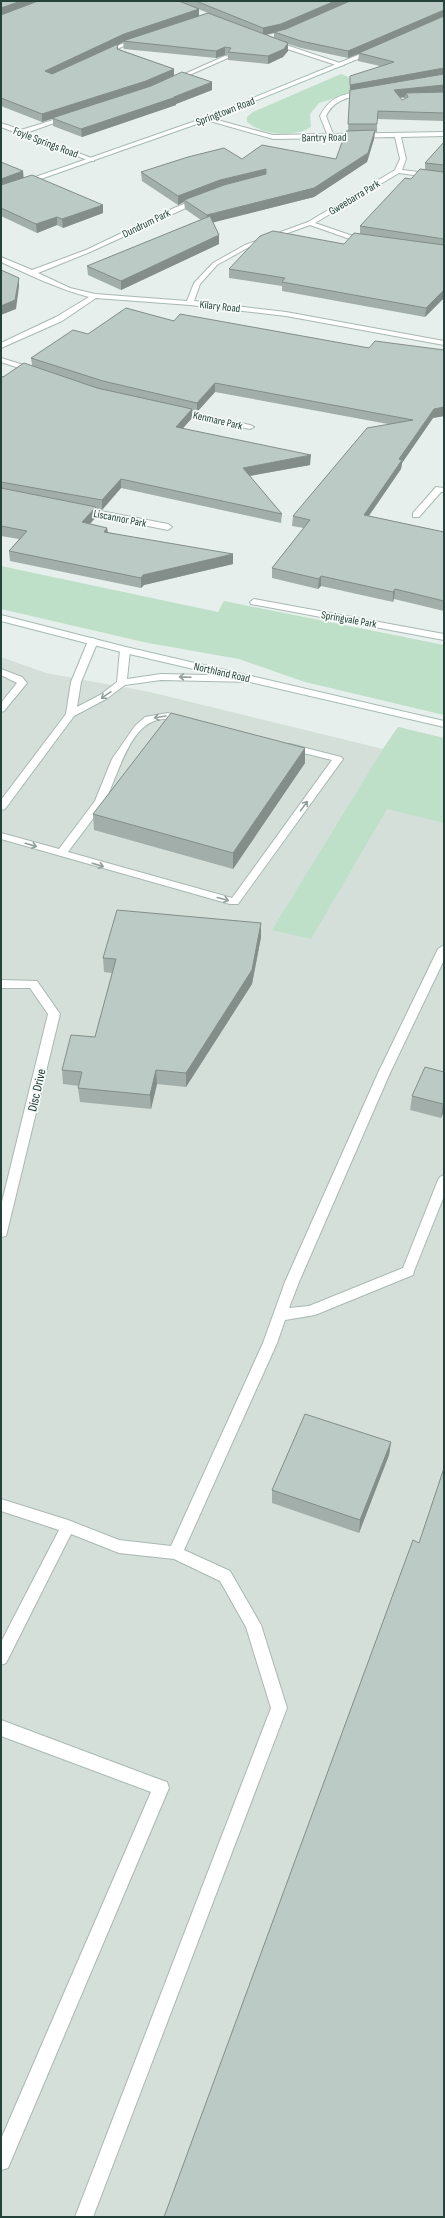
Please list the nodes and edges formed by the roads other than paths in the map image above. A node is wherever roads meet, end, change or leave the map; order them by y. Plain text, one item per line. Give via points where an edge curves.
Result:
1 (276, 36) edge
2 (142, 38) edge
3 (376, 50) edge
4 (100, 55) edge
5 (227, 58) edge
6 (341, 65) junction
7 (170, 82) edge
8 (374, 90) edge
9 (444, 96) edge
10 (403, 105) edge
11 (74, 115) edge
12 (206, 119) junction
13 (1, 125) edge
14 (22, 132) junction
15 (444, 134) edge
16 (398, 135) junction
17 (331, 137) junction
18 (92, 160) junction
19 (398, 171) junction
20 (444, 177) edge
21 (1, 191) edge
22 (208, 196) edge
23 (310, 223) junction
24 (371, 241) edge
25 (1, 259) edge
26 (32, 273) junction
27 (94, 296) junction
28 (190, 303) junction
29 (444, 343) edge
30 (1, 346) edge
31 (1, 360) edge
32 (45, 375) edge
33 (168, 409) edge
34 (250, 427) dead end
35 (442, 487) edge
36 (69, 508) edge
37 (416, 515) dead end
38 (168, 527) dead end
39 (254, 602) dead end
40 (1, 618) edge
41 (444, 637) edge
42 (93, 641) junction
43 (125, 650) junction
44 (1, 672) edge
45 (252, 679) junction
46 (122, 683) junction
47 (1, 709) edge
48 (71, 714) junction
49 (199, 724) edge
50 (444, 724) edge
51 (276, 744) edge
52 (1, 807) edge
53 (1, 836) edge
54 (61, 854) junction
55 (444, 949) edge
56 (1, 984) edge
57 (444, 1180) edge
58 (1, 1232) edge
59 (279, 1315) junction
60 (1, 1505) edge
61 (68, 1526) junction
62 (175, 1553) junction
63 (1, 1658) edge
64 (1, 1728) edge
65 (1, 2161) edge
66 (84, 2217) edge

1 - 6 street via 270,40
2 - 4 street
3 - 6 street, Springtown Road
5 - 7 street
6 - 12 street, Springtown Road
8 - 17 street via 346,96 329,104 323,116
9 - 10 street via 398,100
11 - 14 street
12 - 17 street, Bantry Road via 261,135
12 - 18 street, Springtown Road
13 - 14 street, Foyle Springs Road
14 - 18 street, Foyle Springs Road
15 - 16 street, Bantry Road
16 - 17 street, Bantry Road
16 - 19 street via 403,159
18 - 21 street, Springtown Road
19 - 20 street
19 - 23 street, Gweebarra Park
22 - 26 street, Dundrum Park via 88,251
23 - 24 street, Gweebarra Park via 349,237
23 - 28 street, Gweebarra Park via 247,246 215,264 197,283
25 - 26 street, Kilary Road
26 - 27 street, Kilary Road
27 - 28 street, Kilary Road
27 - 30 street via 59,319
28 - 29 street, Kilary Road via 286,314
31 - 32 street
33 - 34 street, Kenmare Park
35 - 37 street
36 - 38 street, Liscannor Park
39 - 41 street, Springvale Park
40 - 42 street, Northland Road
42 - 43 street, Northland Road
42 - 48 street via 76,682
43 - 45 street, Northland Road
43 - 46 street
44 - 47 street via 19,679 22,684
45 -> 46 street via 161,677
45 - 50 street, Northland Road
46 -> 48 street via 103,697
48 - 52 street
49 -> 54 street via 168,716 148,719 138,728 118,759 100,801
54 -> 51 street via 234,902 338,759
53 -> 54 street
55 - 59 street via 384,1073
56 - 58 street, Disc Drive via 33,984 54,1014
57 - 59 street via 408,1271 310,1311
59 - 62 street via 270,1343
60 - 61 street
61 - 62 street via 119,1546
61 - 63 street
62 - 66 street via 225,1576 253,1625 279,1708
64 - 65 street via 161,1788

